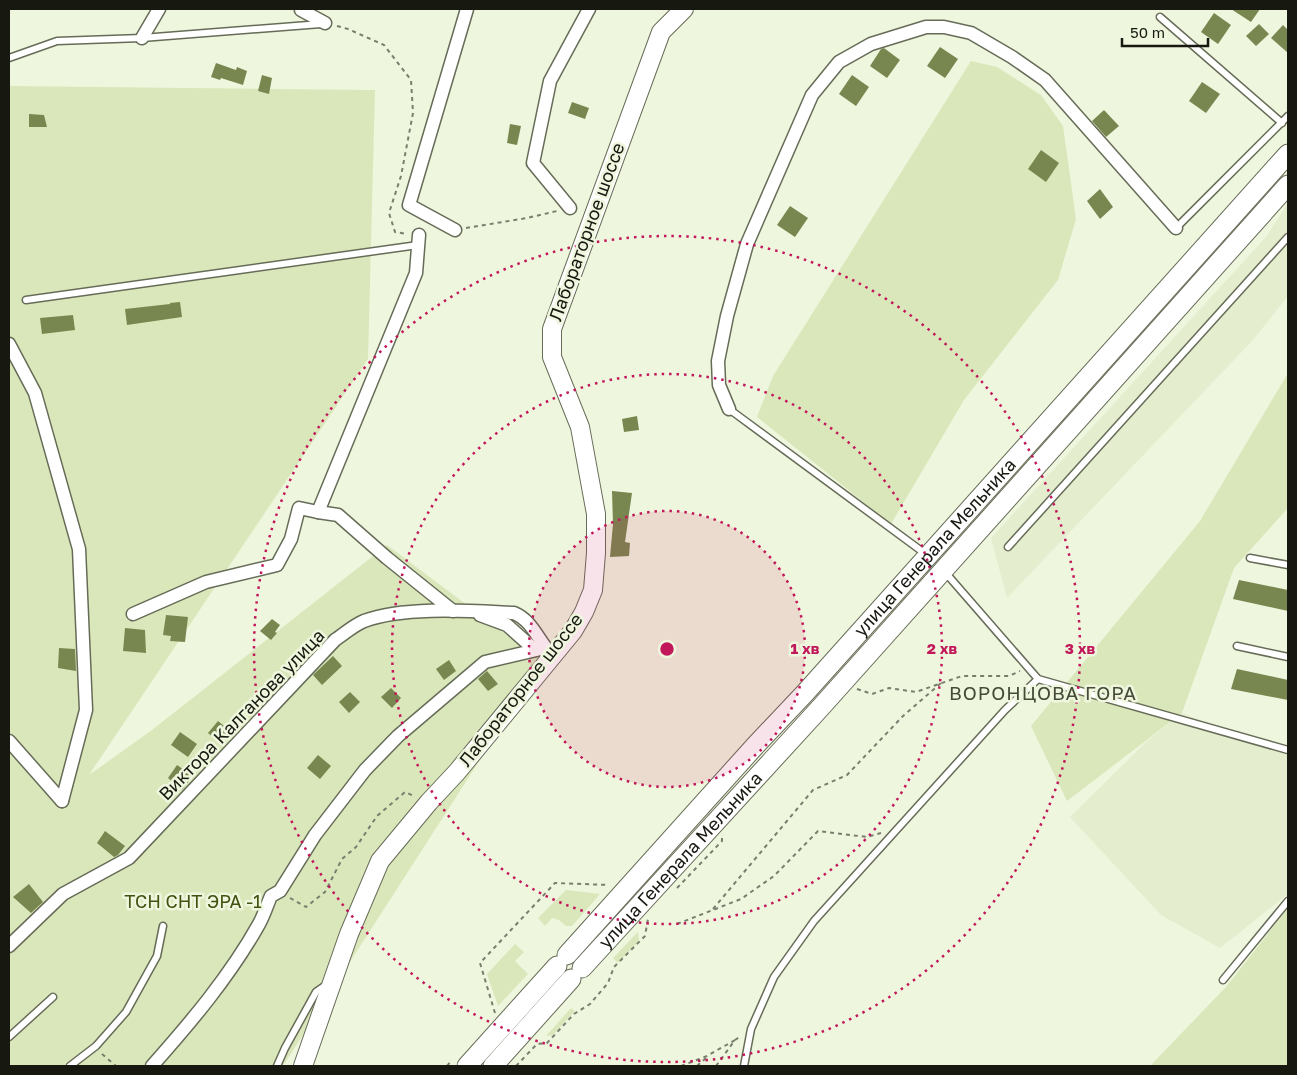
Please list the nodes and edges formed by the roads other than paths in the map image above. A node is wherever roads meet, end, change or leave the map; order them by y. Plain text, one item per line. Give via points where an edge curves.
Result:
1 (160, 9) edge
2 (303, 9) edge
3 (467, 9) edge
4 (589, 9) edge
5 (684, 9) edge
6 (1160, 17) dead end
7 (325, 23) joint
8 (142, 38) junction
9 (9, 58) edge
10 (1288, 116) edge
11 (1282, 123) junction
12 (1288, 154) edge
13 (1288, 186) edge
14 (570, 208) road end
15 (1176, 228) joint
16 (455, 230) road end
17 (1288, 237) edge
18 (418, 240) joint
19 (26, 300) dead end
20 (9, 344) edge
21 (729, 409) joint
22 (318, 512) junction
23 (1008, 547) dead end
24 (928, 556) junction
25 (1250, 558) dead end
26 (1288, 565) edge
27 (944, 570) junction
28 (453, 611) junction
29 (133, 614) dead end
30 (1237, 646) dead end
31 (544, 651) junction
32 (1288, 657) edge
33 (1038, 679) junction
34 (9, 741) edge
35 (1288, 750) edge
36 (1288, 902) edge
37 (163, 926) dead end
38 (581, 940) junction
39 (9, 946) edge
40 (595, 953) junction
41 (556, 967) junction
42 (334, 979) junction
43 (571, 980) junction
44 (1223, 980) dead end
45 (53, 997) dead end
46 (9, 1037) edge
47 (460, 1063) edge
48 (70, 1066) edge
49 (152, 1066) edge
50 (277, 1066) edge
51 (303, 1066) edge
52 (493, 1066) edge
53 (744, 1066) edge

1 - 8 street
2 - 7 street
3 - 16 street via 409,205
4 - 14 street via 550,81 533,162
5 - 31 main road, Лабораторное шоссе via 661,32 552,329 552,357 580,427 588,466 596,514 596,544 593,590 584,612 573,630
6 - 11 lane
7 - 8 lane
8 - 9 lane via 57,41
10 - 11 lane
11 - 15 lane
12 - 24 main road, улица Генерала Мельника
13 - 27 main road, улица Генерала Мельника
15 - 21 street via 1046,80 1012,57 971,33 944,26 926,27 872,44 839,62 812,95 747,244 718,361 719,385
17 - 23 lane
18 - 19 lane
18 - 22 street via 416,273
20 - 34 street via 35,393 79,549 86,710 62,801
21 - 24 lane
22 - 28 street via 338,515
22 - 29 street via 299,508 291,539 277,565 206,582
24 - 27 main road
24 - 38 main road, улица Генерала Мельника
25 - 26 lane
27 - 33 lane
27 - 40 main road, улица Генерала Мельника
28 - 31 street, Виктора Калганова улица via 514,613 530,625
28 - 39 street, Виктора Калганова улица via 380,617 363,622 335,640 129,858 63,894
30 - 32 lane
31 - 42 main road, Лабораторное шоссе via 457,772 380,861 348,934
31 - 49 street via 484,662 398,736 365,770 315,835 280,891 271,896 260,923 232,967
33 - 35 lane
33 - 53 lane via 1005,710 814,921 774,978 751,1029
36 - 44 lane
37 - 48 lane via 157,956 126,1012 96,1046
38 - 40 main road, улица Генерала Мельника via 582,953
38 - 41 main road, улица Генерала Мельника
40 - 43 main road, улица Генерала Мельника
41 - 43 main road via 559,985
41 - 47 main road, улица Генерала Мельника
42 - 50 lane via 316,992
42 - 51 main road, Лабораторное шоссе
43 - 52 main road, улица Генерала Мельника
45 - 46 lane

